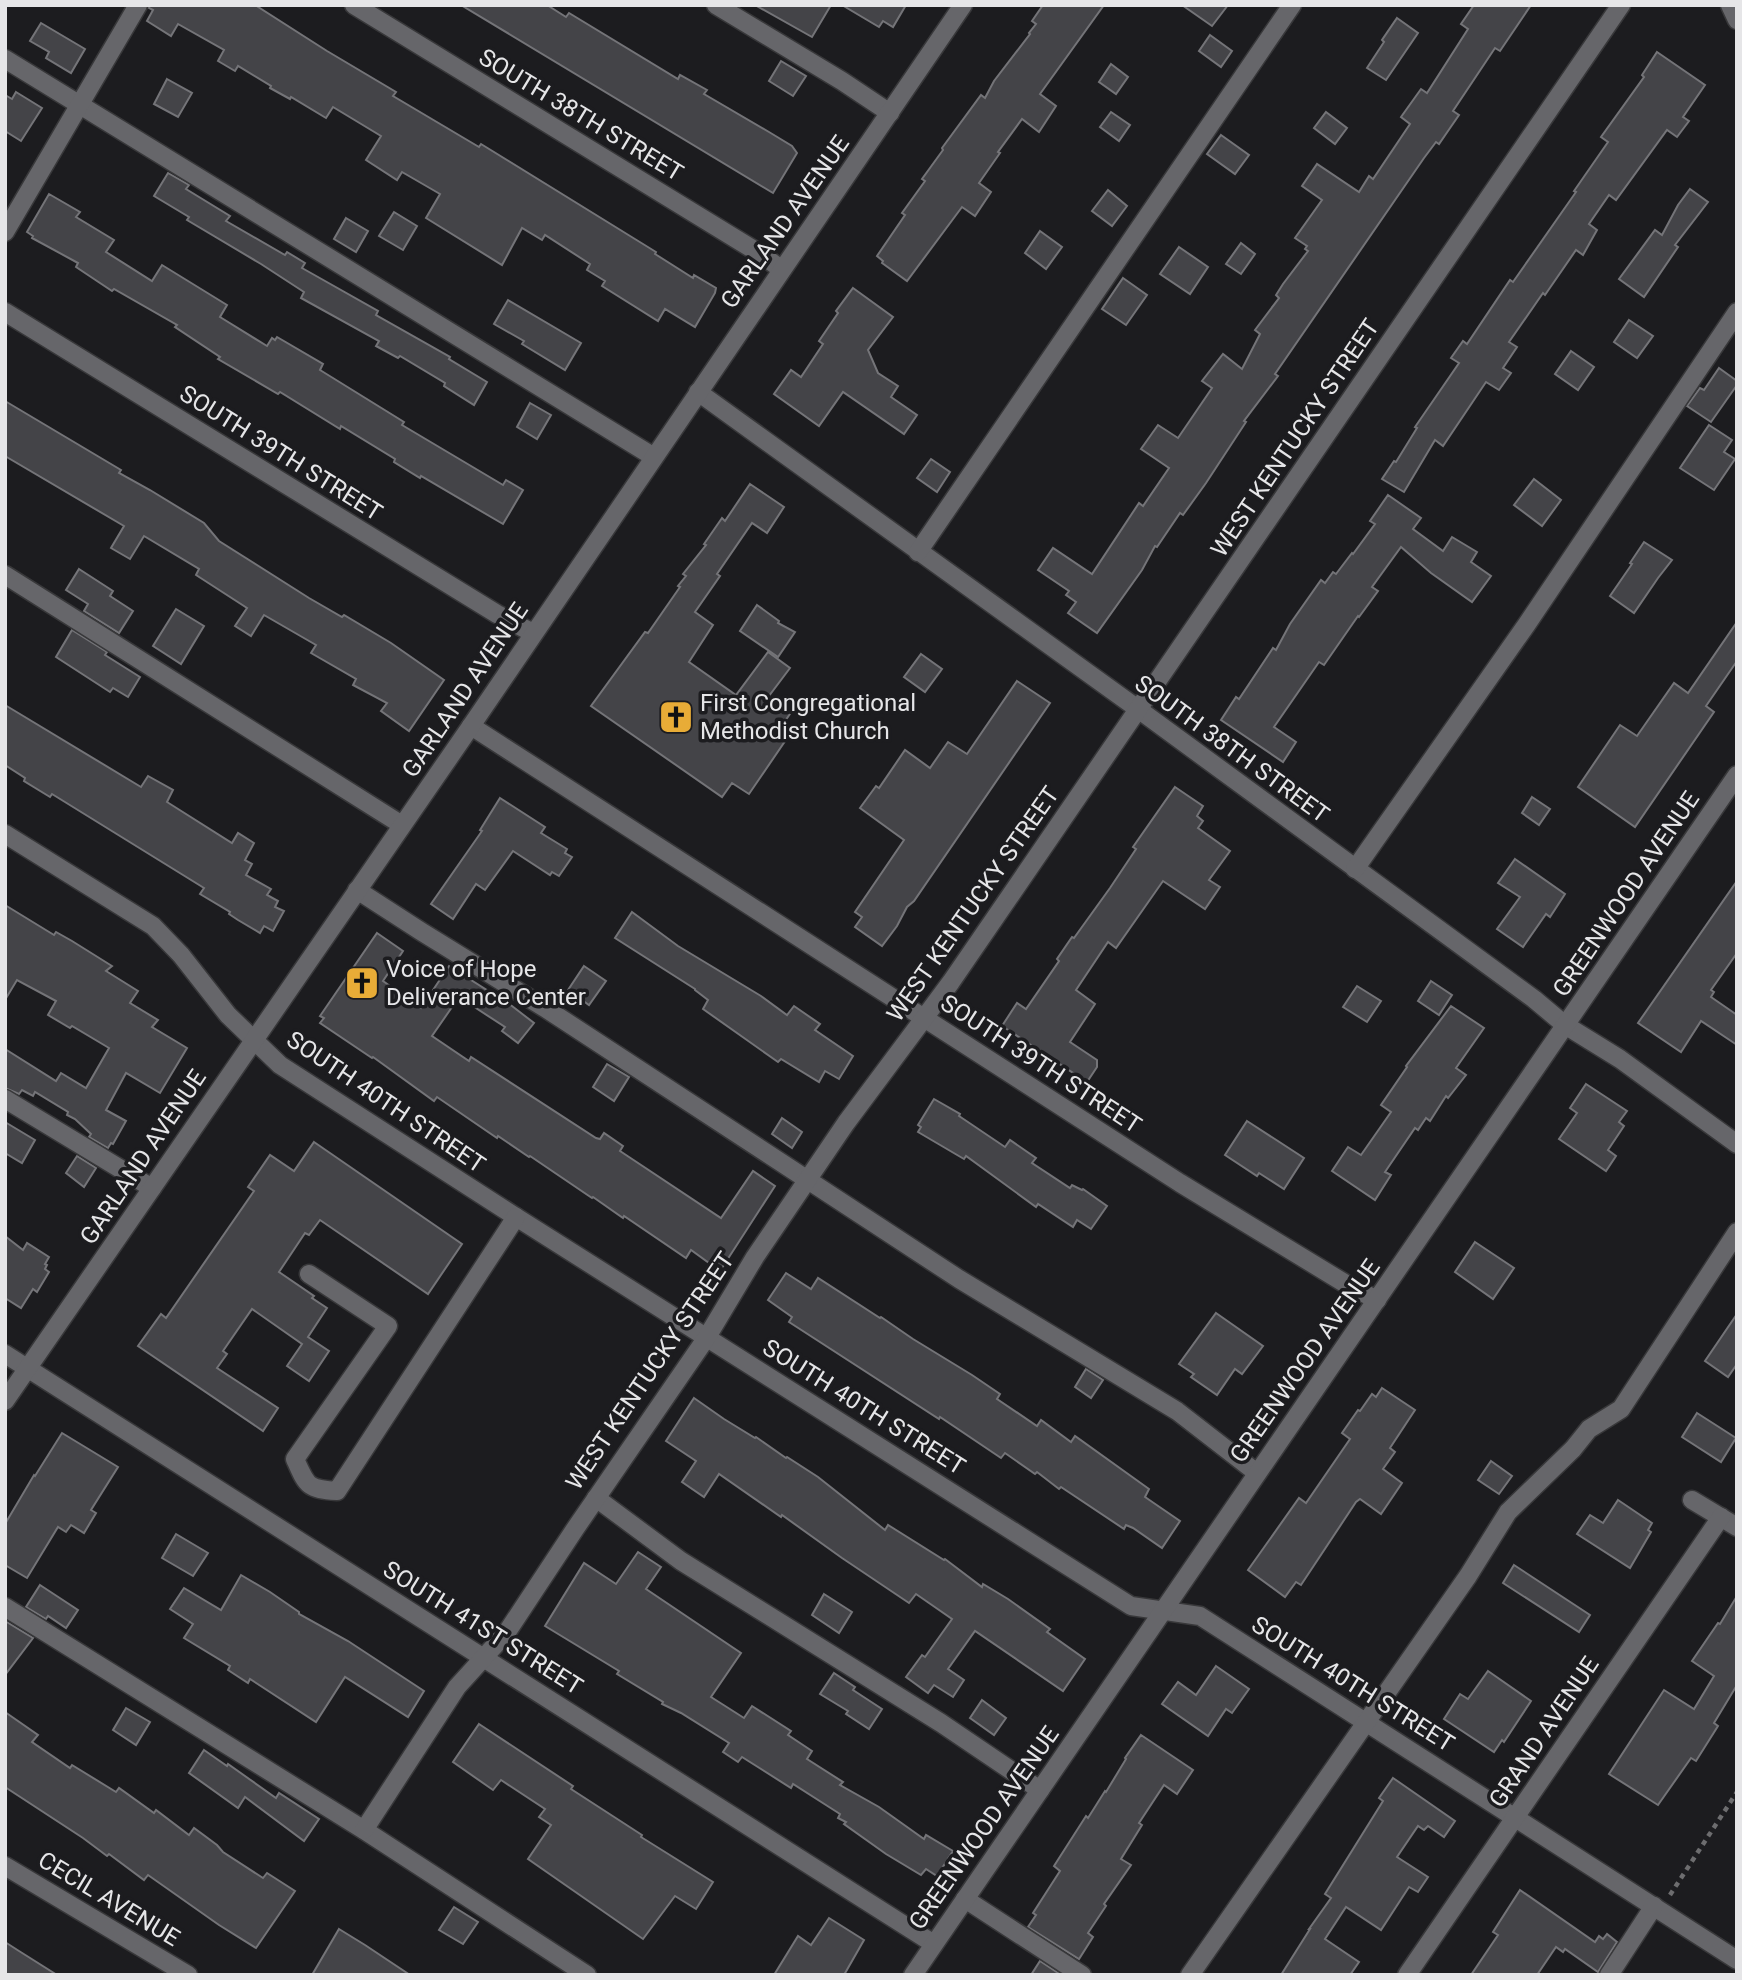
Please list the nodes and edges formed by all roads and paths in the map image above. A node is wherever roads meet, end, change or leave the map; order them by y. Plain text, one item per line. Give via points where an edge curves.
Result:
1 (138, 5) edge
2 (354, 5) edge
3 (716, 5) edge
4 (963, 5) edge
5 (1292, 5) edge
6 (1621, 5) edge
7 (1730, 5) edge
8 (1737, 20) edge
9 (5, 59) edge
10 (80, 105) junction
11 (890, 113) junction
12 (5, 232) edge
13 (781, 269) junction
14 (5, 312) edge
15 (1737, 312) edge
16 (698, 392) junction
17 (654, 457) junction
18 (918, 552) junction
19 (5, 575) edge
20 (533, 633) junction
21 (1138, 709) junction
22 (471, 726) junction
23 (1737, 775) edge
24 (402, 825) junction
25 (5, 834) edge
26 (1355, 869) junction
27 (357, 890) junction
28 (925, 1018) junction
29 (1565, 1025) junction
30 (253, 1040) junction
31 (5, 1099) edge
32 (1737, 1144) edge
33 (807, 1180) junction
34 (152, 1188) junction
35 (516, 1217) junction
36 (1737, 1232) edge
37 (309, 1274) dead end
38 (1377, 1300) junction
39 (706, 1337) junction
40 (5, 1354) edge
41 (28, 1368) junction
42 (5, 1401) edge
43 (1257, 1473) junction
44 (596, 1498) junction
45 (1692, 1500) dead end
46 (1729, 1522) edge
47 (5, 1607) edge
48 (1163, 1610) junction
49 (485, 1658) junction
50 (1366, 1722) junction
51 (1040, 1790) junction
52 (1737, 1792) edge
53 (1516, 1817) junction
54 (364, 1830) junction
55 (5, 1866) edge
56 (965, 1899) junction
57 (1657, 1908) junction
58 (934, 1944) junction
59 (1737, 1960) edge
60 (188, 1975) edge
61 (587, 1975) edge
62 (913, 1975) edge
63 (1082, 1975) edge
64 (1190, 1975) edge
65 (1408, 1975) edge
66 (1609, 1975) edge

1 - 10 street
2 - 13 street, SOUTH 38TH STREET
3 - 11 street
4 - 11 street, GARLAND AVENUE
5 - 18 street
6 - 21 street, WEST KENTUCKY STREET
7 - 8 street
9 - 10 street
10 - 12 street
10 - 17 street
11 - 13 street, GARLAND AVENUE
13 - 16 street, GARLAND AVENUE
14 - 20 street, SOUTH 39TH STREET
15 - 26 street
16 - 17 street, GARLAND AVENUE
16 - 18 street, SOUTH 38TH STREET
17 - 20 street, GARLAND AVENUE
18 - 21 street, SOUTH 38TH STREET
19 - 24 street
20 - 22 street, GARLAND AVENUE
21 - 26 street, SOUTH 38TH STREET
21 - 28 street, WEST KENTUCKY STREET
22 - 24 street, GARLAND AVENUE
22 - 28 street, SOUTH 39TH STREET
23 - 29 street, GREENWOOD AVENUE
24 - 27 street, GARLAND AVENUE
25 - 30 street, SOUTH 40TH STREET via 153,926
26 - 29 street, SOUTH 38TH STREET
27 - 30 street, GARLAND AVENUE
27 - 33 street
28 - 33 street, WEST KENTUCKY STREET
28 - 38 street, SOUTH 39TH STREET via 1180,1183
29 - 32 street, SOUTH 38TH STREET
29 - 38 street, GREENWOOD AVENUE
30 - 34 street, GARLAND AVENUE
30 - 35 street, SOUTH 40TH STREET via 280,1065
31 - 34 street
33 - 39 street, WEST KENTUCKY STREET
33 - 43 street via 1177,1411
34 - 41 street, GARLAND AVENUE
35 - 37 street via 337,1492 317,1490 305,1482 295,1459 388,1326
35 - 39 street, SOUTH 40TH STREET
36 - 50 street via 1621,1409 1589,1429 1508,1512
38 - 43 street, GREENWOOD AVENUE
39 - 44 street, WEST KENTUCKY STREET
39 - 48 street, SOUTH 40TH STREET via 1131,1606
40 - 41 street, SOUTH 41ST STREET
41 - 42 street, GARLAND AVENUE
41 - 49 street, SOUTH 41ST STREET
43 - 48 street, GREENWOOD AVENUE
44 - 49 street, WEST KENTUCKY STREET
44 - 51 street via 681,1561
45 - 46 street
46 - 53 street, GRAND AVENUE
47 - 54 street
48 - 50 street, SOUTH 40TH STREET via 1200,1616
48 - 51 street, GREENWOOD AVENUE
49 - 54 street, WEST KENTUCKY STREET via 457,1688
49 - 58 street, SOUTH 41ST STREET
50 - 53 street, SOUTH 40TH STREET
50 - 64 street
51 - 56 street, GREENWOOD AVENUE
52 - 57 path
53 - 57 street, SOUTH 40TH STREET
53 - 65 street, GRAND AVENUE
54 - 61 street
55 - 60 street, CECIL AVENUE
56 - 58 street, GREENWOOD AVENUE
56 - 63 street
57 - 59 street, SOUTH 40TH STREET
57 - 66 street
58 - 62 street, GREENWOOD AVENUE

